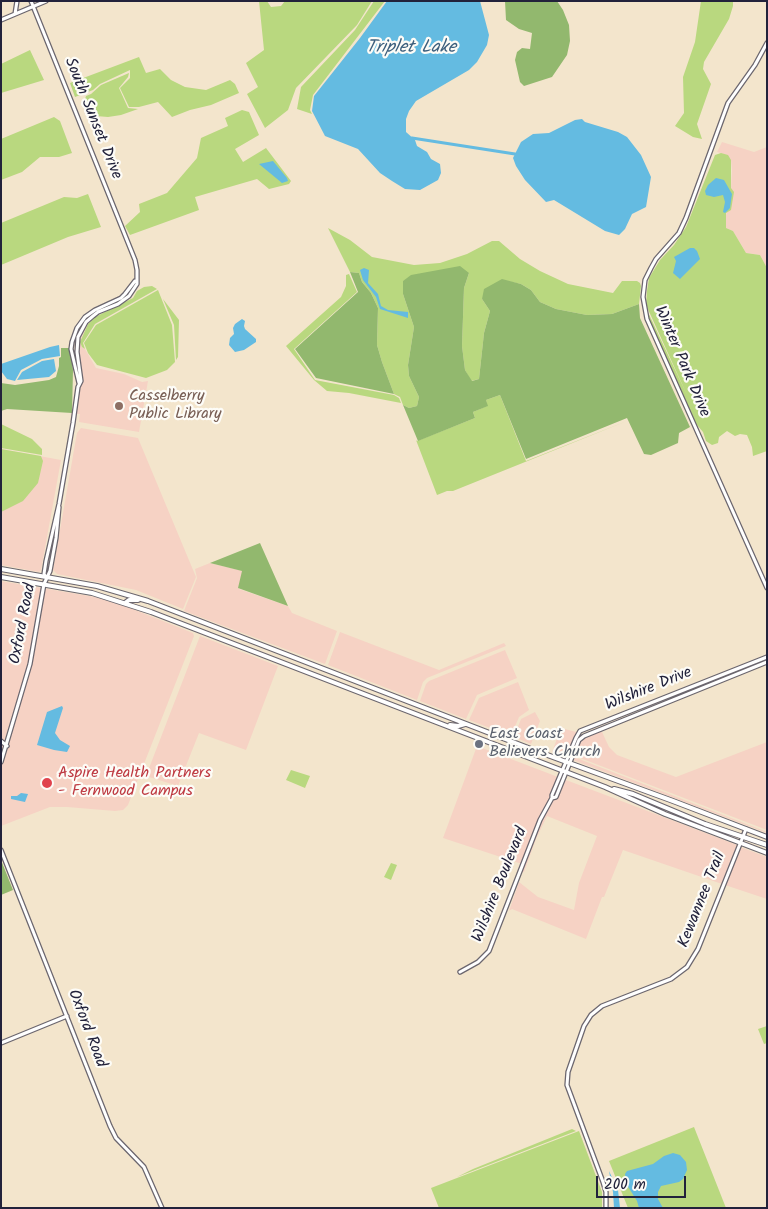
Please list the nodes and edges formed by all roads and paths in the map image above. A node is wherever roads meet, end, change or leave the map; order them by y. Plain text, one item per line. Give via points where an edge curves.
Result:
1 (17, 1) edge
2 (32, 1) edge
3 (46, 1) edge
4 (34, 6) junction
5 (14, 14) junction
6 (1, 20) edge
7 (767, 43) edge
8 (128, 241) joint
9 (1, 569) edge
10 (1, 577) edge
11 (46, 577) junction
12 (44, 584) junction
13 (767, 588) edge
14 (126, 594) junction
15 (113, 598) junction
16 (143, 600) junction
17 (125, 603) junction
18 (767, 657) edge
19 (752, 662) junction
20 (767, 662) edge
21 (755, 667) junction
22 (324, 669) junction
23 (310, 673) junction
24 (336, 674) junction
25 (326, 678) junction
26 (692, 686) junction
27 (694, 691) junction
28 (443, 724) junction
29 (466, 724) junction
30 (483, 730) junction
31 (466, 732) junction
32 (578, 739) junction
33 (1, 741) edge
34 (7, 746) junction
35 (1, 747) edge
36 (1, 762) edge
37 (565, 762) junction
38 (570, 764) junction
39 (564, 771) junction
40 (605, 787) junction
41 (746, 829) junction
42 (743, 836) junction
43 (767, 837) edge
44 (740, 843) junction
45 (767, 845) edge
46 (1, 850) edge
47 (767, 853) edge
48 (460, 972) dead end
49 (67, 1016) junction
50 (1, 1043) edge
51 (162, 1208) edge
52 (606, 1208) edge

1 - 5 street
2 - 4 street, South Sunset Drive
3 - 4 street
4 - 5 street
4 - 8 street, South Sunset Drive
5 - 6 street
7 - 13 street, Winter Park Drive via 728,103 686,218 679,233 651,268 645,280 643,297 647,319
8 - 11 street, Oxford Road via 137,264 137,284 129,296 86,322 78,337 76,347 81,381 56,538
9 - 11 main road
10 - 12 main road
11 - 12 street, Oxford Road
11 - 14 main road
12 - 15 main road
12 - 34 street, Oxford Road via 30,664
14 - 15 main road
14 - 16 main road
15 - 17 main road
16 - 17 main road
16 - 22 main road
17 - 23 main road
18 - 19 street, Wilshire Drive
19 - 21 street
19 - 26 street, Wilshire Drive
20 - 21 street, Wilshire Drive
21 - 27 street, Wilshire Drive
22 - 23 main road
22 - 24 main road
23 - 25 main road
24 - 25 main road
24 - 29 main road
25 - 28 main road
26 - 27 street
26 - 32 street, Wilshire Drive via 585,729
27 - 32 street, Wilshire Drive
28 - 29 main road
28 - 31 main road
29 - 30 main road
30 - 31 main road
30 - 37 main road
31 - 39 main road
32 - 37 street
32 - 38 street
33 - 34 street
34 - 35 street
34 - 36 street, Oxford Road
37 - 38 main road
37 - 39 street
38 - 39 street
38 - 41 main road
39 - 40 main road
39 - 48 street, Wilshire Boulevard via 556,797 552,798 540,820 489,950 478,962
40 - 42 main road via 633,794
40 - 44 main road
41 - 42 street, Kewannee Trail
41 - 43 main road
42 - 44 street, Kewannee Trail
42 - 45 main road
44 - 47 main road
44 - 52 street, Kewannee Trail via 698,949 687,967 671,979 602,1006 591,1014 584,1026 568,1072 567,1085 603,1182
46 - 49 street, Oxford Road
49 - 50 street
49 - 51 street, Oxford Road via 113,1132 144,1168

